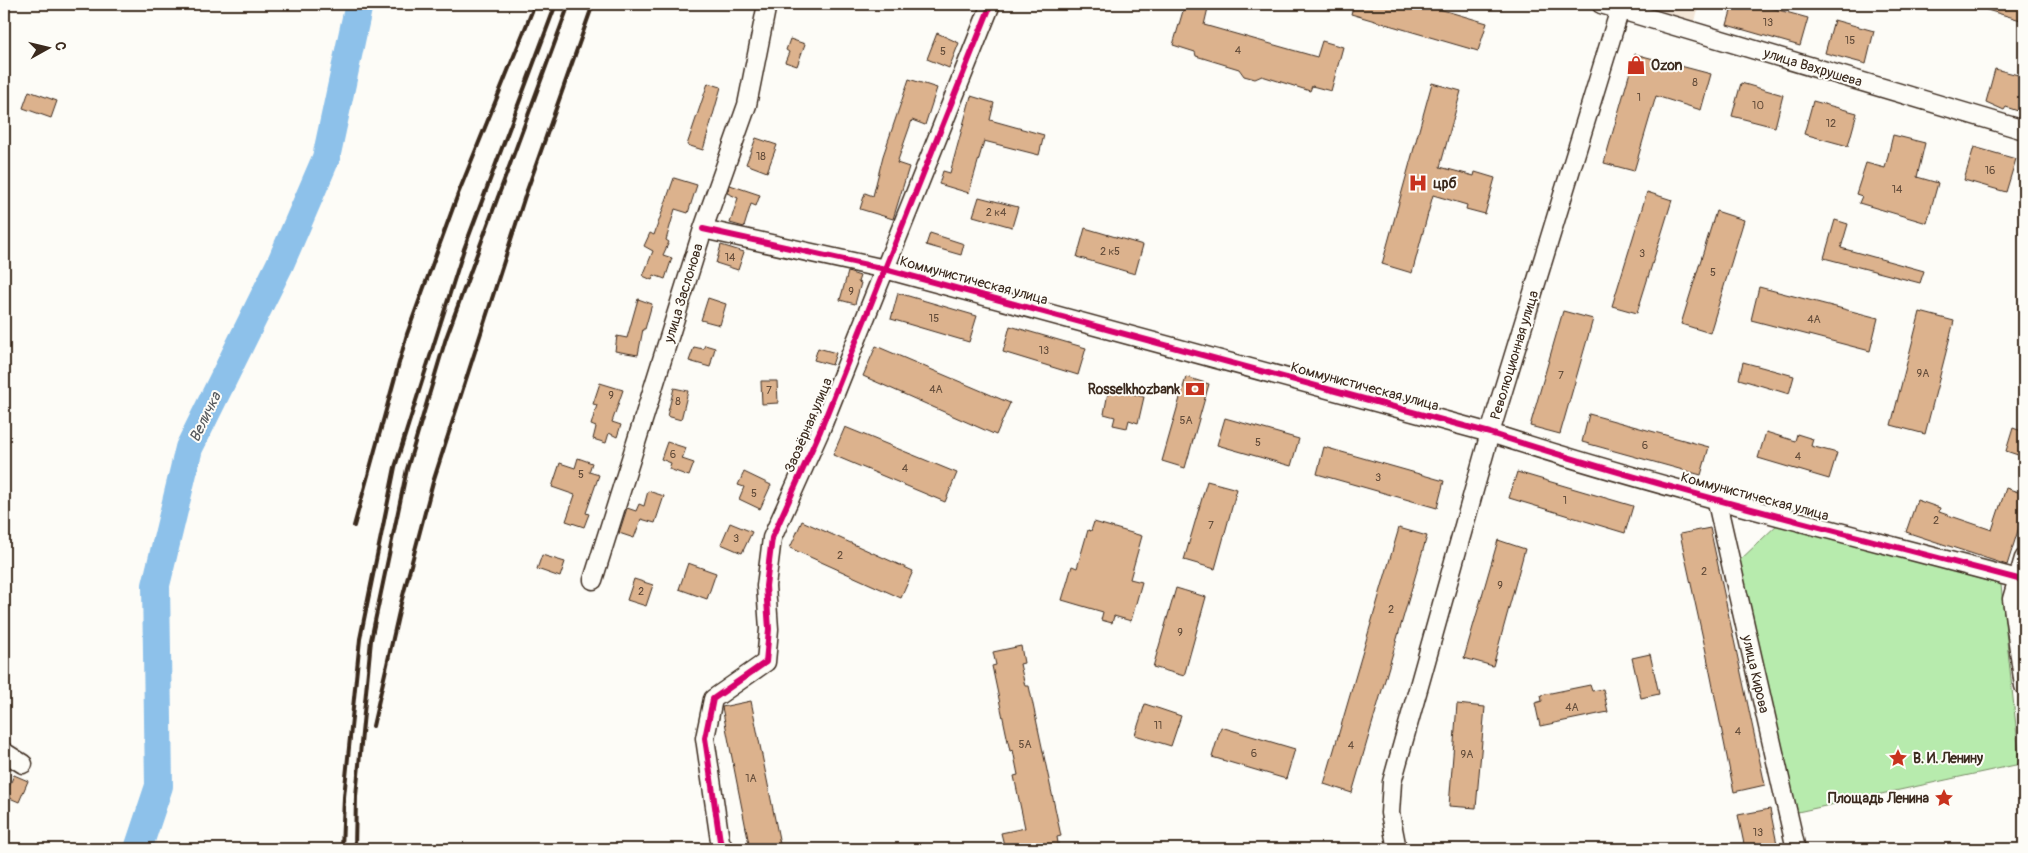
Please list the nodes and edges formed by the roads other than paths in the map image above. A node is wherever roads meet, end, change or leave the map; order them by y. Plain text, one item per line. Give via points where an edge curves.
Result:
1 (767, 4) edge
2 (991, 4) edge
3 (1601, 4) edge
4 (1620, 10) junction
5 (2024, 130) edge
6 (703, 229) junction
7 (885, 269) junction
8 (1490, 432) junction
9 (1716, 498) junction
10 (2024, 558) edge
11 (2018, 579) junction
12 (593, 580) dead end
13 (2024, 686) edge
14 (4, 752) edge
15 (23, 764) dead end
16 (724, 849) edge
17 (1397, 849) edge
18 (1796, 849) edge

1 - 6 street, улица Заслонова via 747,105
2 - 7 street, Заозёрная улица
3 - 4 street, улица Вахрушева
4 - 5 street, улица Вахрушева
4 - 8 street, Революционная улица
6 - 7 street, Коммунистическая улица
6 - 12 street, улица Заслонова
7 - 8 street, Коммунистическая улица
7 - 16 street, Заозёрная улица via 820,431 772,538 766,586 769,629 766,662 713,698 705,738 720,841
8 - 9 street, Коммунистическая улица via 1563,456
8 - 17 street, Революционная улица via 1392,782 1390,813
9 - 11 street, Коммунистическая улица
9 - 18 street, улица Кирова
10 - 11 street
11 - 13 street via 2012,599
14 - 15 street

